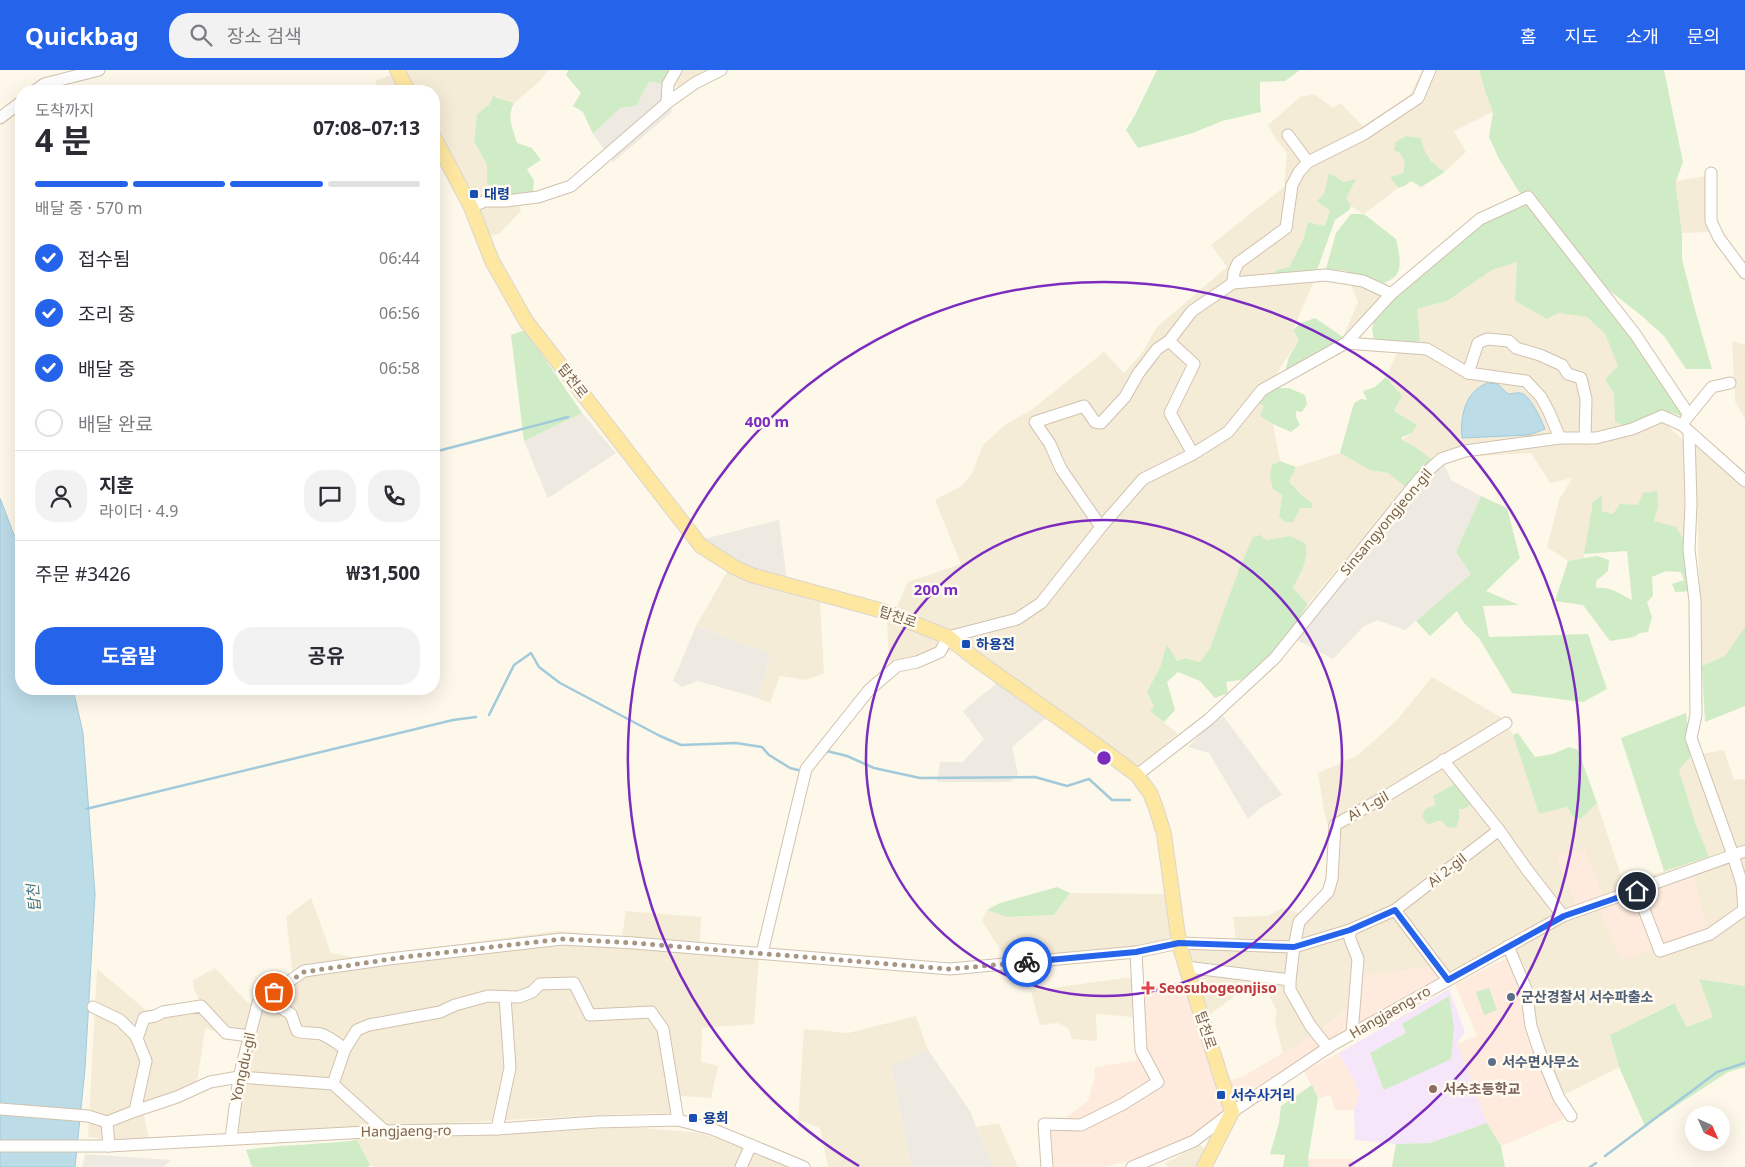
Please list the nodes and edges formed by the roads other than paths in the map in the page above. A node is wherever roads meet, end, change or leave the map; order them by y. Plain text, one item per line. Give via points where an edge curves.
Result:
1 (99, 70) edge
2 (397, 70) edge
3 (676, 70) edge
4 (721, 70) edge
5 (1430, 70) edge
6 (43, 85) edge
7 (405, 85) edge
8 (667, 103) junction
9 (15, 107) edge
10 (0, 118) edge
11 (1288, 135) dead end
12 (440, 149) edge
13 (1308, 162) junction
14 (1711, 173) dead end
15 (470, 207) junction
16 (1745, 273) edge
17 (1233, 283) junction
18 (1391, 294) junction
19 (1169, 341) junction
20 (1346, 343) junction
21 (1468, 373) junction
22 (1730, 383) dead end
23 (1686, 424) junction
24 (1560, 438) junction
25 (1585, 438) junction
26 (1193, 454) junction
27 (1745, 481) edge
28 (1101, 527) junction
29 (948, 637) junction
30 (1506, 723) dead end
31 (1443, 760) junction
32 (1137, 776) junction
33 (1499, 830) junction
34 (1745, 851) edge
35 (1733, 855) junction
36 (1637, 891) junction
37 (1395, 910) junction
38 (1745, 910) edge
39 (1564, 916) junction
40 (1350, 930) junction
41 (1179, 943) junction
42 (1508, 946) junction
43 (1294, 947) junction
44 (1136, 952) junction
45 (762, 953) junction
46 (1186, 967) junction
47 (1290, 980) junction
48 (1448, 980) junction
49 (505, 997) junction
50 (264, 998) junction
51 (93, 1007) dead end
52 (1352, 1034) junction
53 (250, 1036) junction
54 (137, 1039) junction
55 (1328, 1048) junction
56 (345, 1049) junction
57 (239, 1077) junction
58 (333, 1084) junction
59 (0, 1109) edge
60 (135, 1111) junction
61 (1232, 1112) junction
62 (1571, 1116) dead end
63 (678, 1120) junction
64 (107, 1122) junction
65 (498, 1129) junction
66 (385, 1131) junction
67 (231, 1138) junction
68 (751, 1145) junction
69 (0, 1146) edge
70 (109, 1146) junction
71 (742, 1167) edge
72 (804, 1167) edge
73 (1047, 1167) edge
74 (1132, 1167) edge
75 (1204, 1167) edge

1 - 6 street
2 - 7 main road
3 - 8 street via 668,84
4 - 8 street
5 - 13 street via 1418,98 1364,134
8 - 15 street via 571,186 538,197 484,200
9 - 10 street
11 - 13 street
12 - 15 main road, 탑천로
13 - 17 street via 1292,185 1286,228 1238,263
14 - 16 street via 1711,221 1719,238
15 - 29 main road, 탑천로 via 492,261 526,321 701,546 751,575 882,611
17 - 18 street via 1326,275 1363,281
17 - 19 street via 1192,311
18 - 20 street
18 - 23 street via 1480,219 1528,197 1635,334
19 - 26 street via 1194,364 1170,413
19 - 28 street via 1157,349 1125,397 1101,423 1095,422 1084,406 1035,422 1050,444 1061,470
20 - 21 street via 1427,349
20 - 26 street via 1262,390 1228,432
21 - 24 street via 1526,381 1549,412
21 - 25 street via 1478,343 1487,339 1509,341 1516,348 1562,365 1568,374 1582,378 1586,399
22 - 23 street via 1712,387
23 - 25 street, Sinsangyongjeon-gil via 1662,416 1632,428
23 - 27 street, Sinsangyongjeon-gil
23 - 35 street via 1691,504 1689,550 1695,601 1696,715 1691,738
24 - 25 street, Sinsangyongjeon-gil
24 - 32 street, Sinsangyongjeon-gil via 1465,451 1441,459 1420,478 1276,658 1208,720
26 - 28 street via 1143,479
28 - 29 street via 1041,603 1017,619
29 - 32 main road, 탑천로
29 - 45 street via 940,652 897,666 869,690 806,770
30 - 31 street
31 - 33 street
31 - 43 street, Ai 1-gil via 1335,825 1332,879 1328,892 1299,922
32 - 41 main road, 탑천로 via 1150,793 1164,834
33 - 37 street, Ai 2-gil
33 - 39 street
34 - 35 street, Hangjaeng-ro
35 - 36 street, Hangjaeng-ro
35 - 38 street via 1742,884
36 - 38 street via 1660,951 1710,934
36 - 39 street, Hangjaeng-ro
37 - 40 street, Ai 2-gil
37 - 48 street
39 - 42 street, Hangjaeng-ro
40 - 43 street, Ai 2-gil
40 - 52 street via 1358,959
41 - 43 street, Ai 2-gil
41 - 44 street
41 - 46 main road, 탑천로
42 - 48 street, Hangjaeng-ro
42 - 62 street via 1526,989 1531,1026 1539,1050 1558,1098
43 - 47 street, Ai 1-gil
44 - 45 street via 950,969
44 - 73 street via 1142,1050 1158,1082 1081,1125 1044,1124
45 - 50 street via 562,939 304,972
46 - 47 street
46 - 61 main road, 탑천로
47 - 55 street, Ai 1-gil via 1290,990
48 - 52 street, Hangjaeng-ro
49 - 56 street via 488,996 440,1012 370,1025 357,1030
49 - 63 street via 526,995 540,984 574,983 590,1015 651,1012 663,1029
49 - 65 street via 510,1068
50 - 53 street, Yongdu-gil via 258,1003
50 - 56 street via 291,1014 297,1031 320,1034
51 - 54 street via 120,1020
52 - 55 street, Hangjaeng-ro
53 - 54 street via 226,1032 201,1006 144,1018
53 - 57 street, Yongdu-gil
54 - 60 street via 146,1061
55 - 61 street, Hangjaeng-ro
56 - 58 street
57 - 58 street
57 - 60 street via 210,1082
57 - 67 street, Yongdu-gil
58 - 66 street
59 - 64 street via 88,1116
60 - 64 street
61 - 74 street, Hangjaeng-ro via 1194,1141
61 - 75 main road
63 - 65 street, Hangjaeng-ro
63 - 68 street, Hangjaeng-ro via 712,1129
64 - 70 street
65 - 66 street, Hangjaeng-ro
66 - 67 street, Hangjaeng-ro
67 - 70 street, Hangjaeng-ro
68 - 71 street
68 - 72 street, Hangjaeng-ro
69 - 70 street, Hangjaeng-ro

